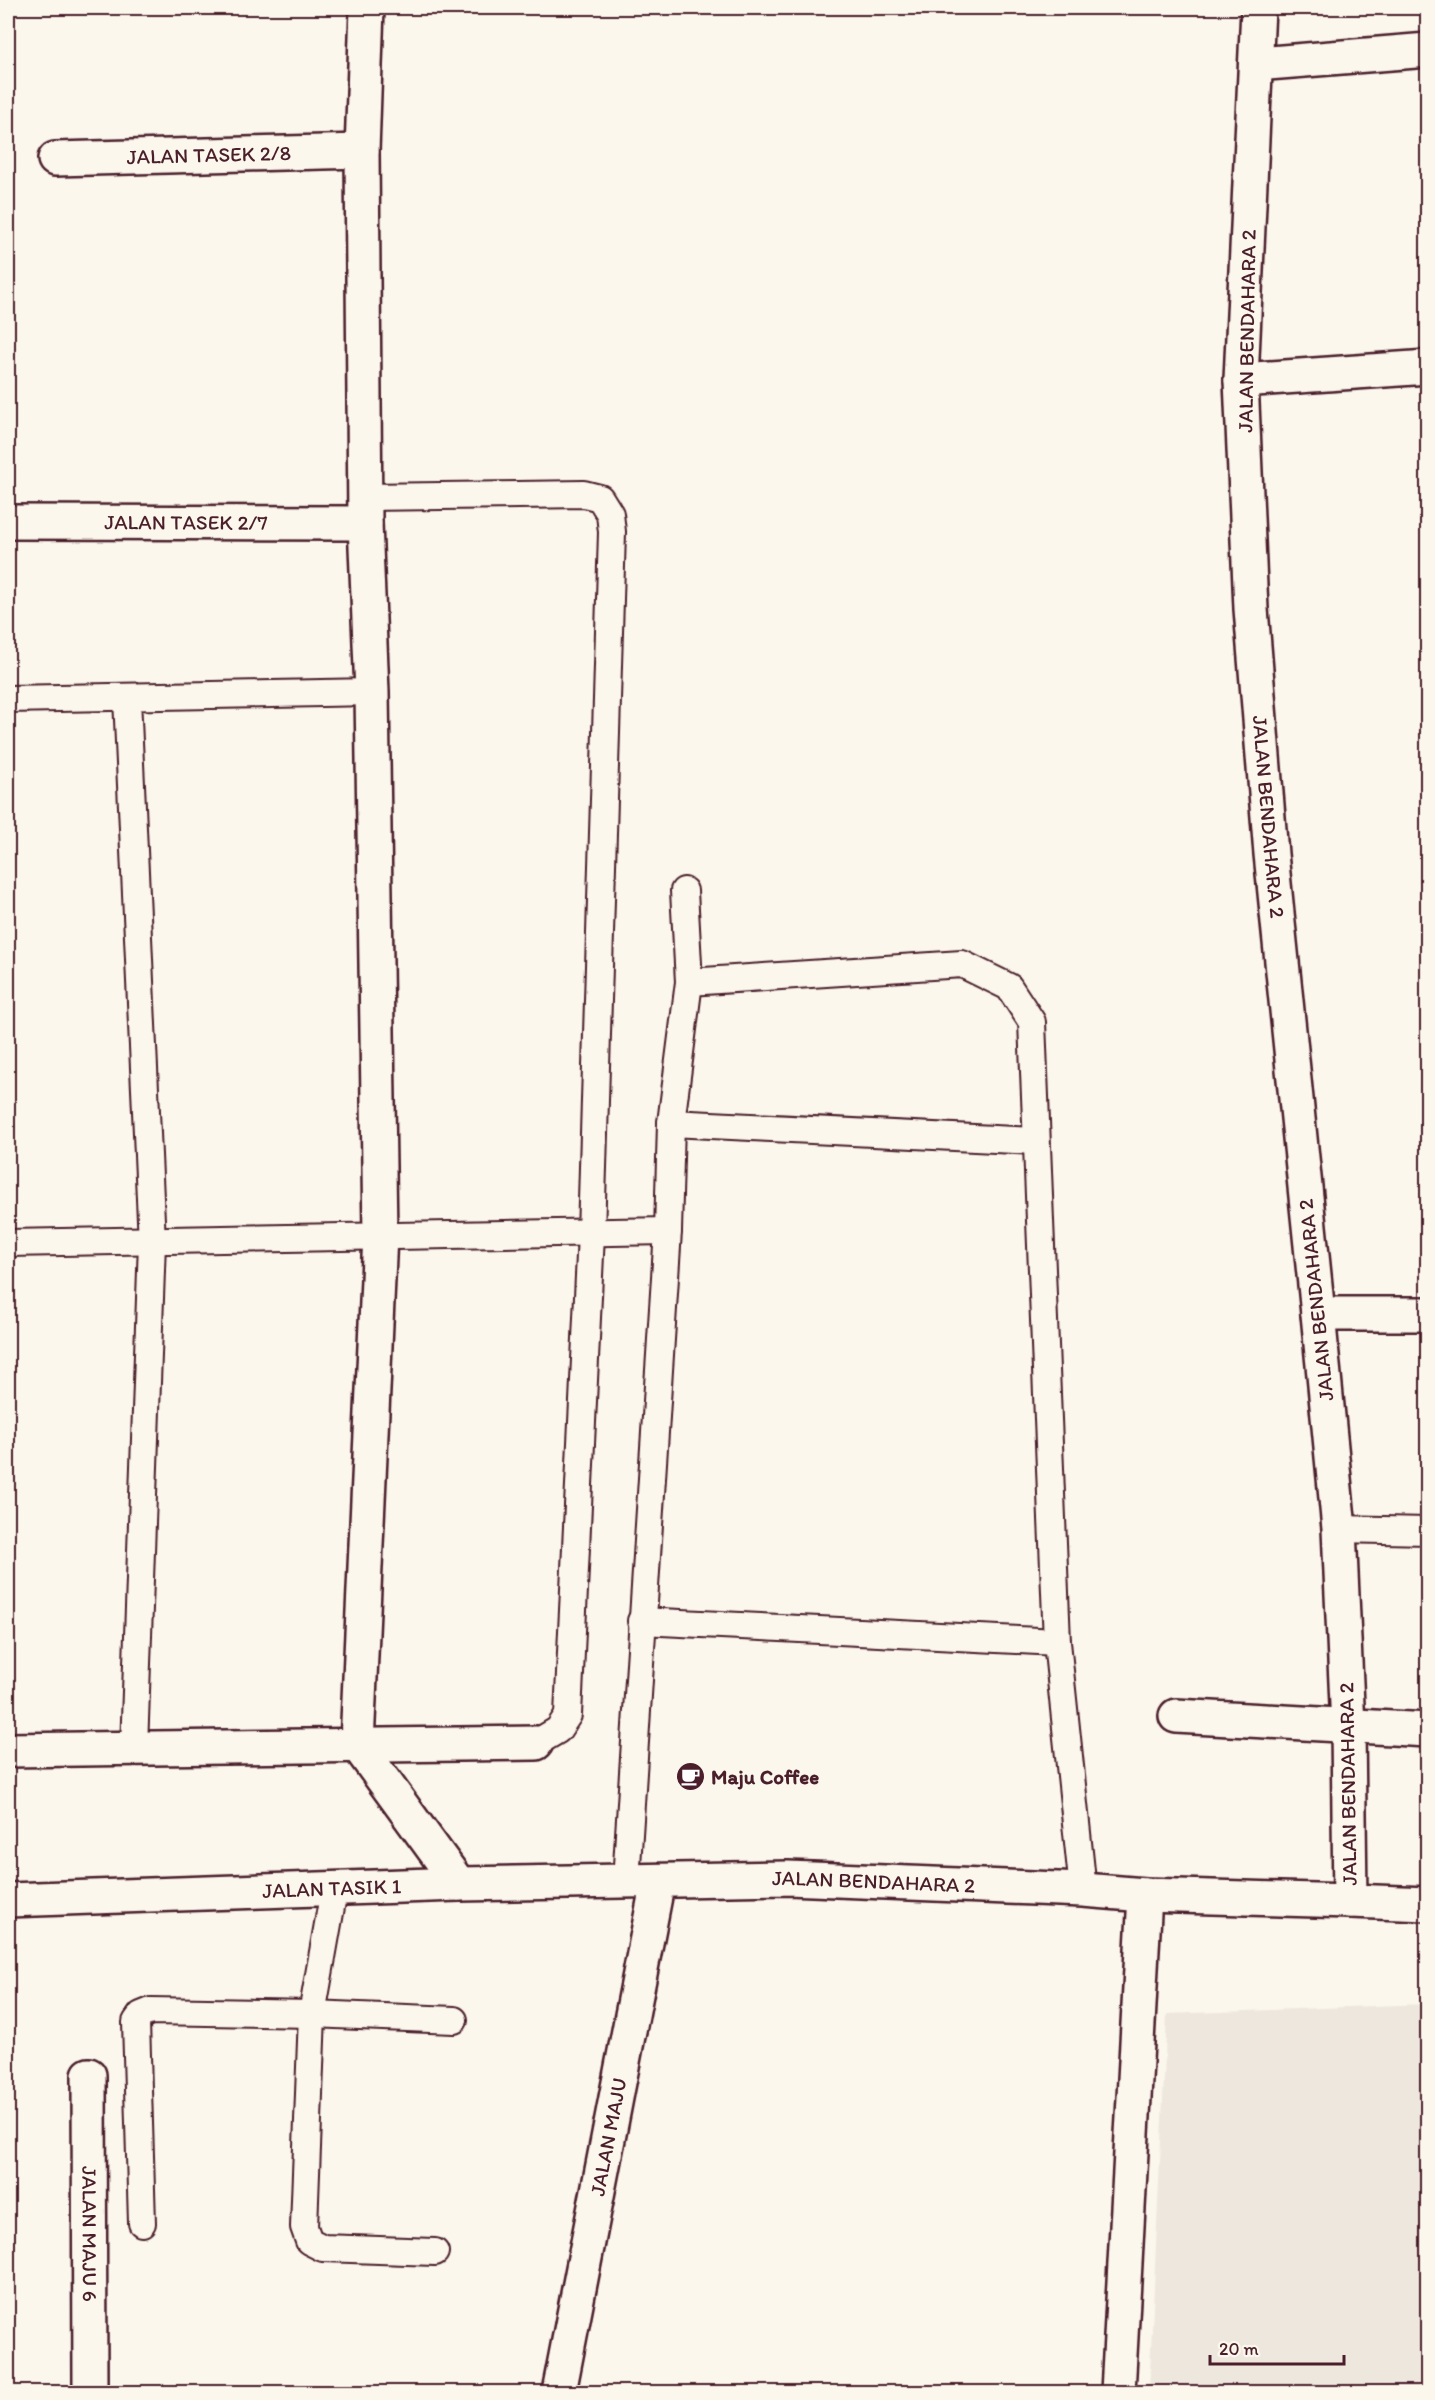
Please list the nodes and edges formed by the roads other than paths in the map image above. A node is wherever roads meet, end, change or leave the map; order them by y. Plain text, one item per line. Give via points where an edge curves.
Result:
1 (367, 8) edge
2 (1258, 8) edge
3 (1428, 50) edge
4 (1257, 64) junction
5 (362, 151) junction
6 (55, 159) dead end
7 (1428, 367) edge
8 (1241, 380) junction
9 (365, 510) junction
10 (8, 522) edge
11 (372, 692) junction
12 (127, 698) junction
13 (8, 699) edge
14 (684, 891) dead end
15 (690, 982) junction
16 (671, 1124) junction
17 (1036, 1141) junction
18 (668, 1231) junction
19 (591, 1233) junction
20 (380, 1235) junction
21 (152, 1242) junction
22 (8, 1243) edge
23 (1318, 1314) junction
24 (1428, 1314) edge
25 (1339, 1529) junction
26 (1428, 1531) edge
27 (641, 1621) junction
28 (1056, 1642) junction
29 (1176, 1716) dead end
30 (1348, 1727) junction
31 (1428, 1730) edge
32 (536, 1743) joint
33 (357, 1744) junction
34 (134, 1748) junction
35 (8, 1750) edge
36 (642, 1881) junction
37 (459, 1884) junction
38 (334, 1890) junction
39 (1083, 1890) junction
40 (1145, 1895) junction
41 (8, 1900) edge
42 (1350, 1901) junction
43 (1428, 1904) edge
44 (312, 2014) junction
45 (454, 2020) dead end
46 (89, 2075) dead end
47 (142, 2223) dead end
48 (435, 2252) dead end
49 (90, 2392) edge
50 (559, 2392) edge
51 (1118, 2392) edge

1 - 5 street
2 - 4 street, JALAN BENDAHARA 2
3 - 4 street
4 - 8 street, JALAN BENDAHARA 2
5 - 6 street, JALAN TASEK 2/8
5 - 9 street
7 - 8 street
8 - 23 street, JALAN BENDAHARA 2 via 1251,609 1269,831
9 - 10 street, JALAN TASEK 2/7
9 - 11 street
9 - 19 lane via 584,494 600,498 610,514
11 - 12 lane
11 - 20 street
12 - 13 lane
12 - 21 lane
14 - 15 lane
15 - 16 lane
15 - 17 lane via 962,964 1009,987 1032,1022
16 - 17 lane
16 - 18 lane
17 - 28 lane
18 - 19 lane
18 - 27 lane
19 - 20 lane
19 - 32 lane via 568,1715 558,1730
20 - 21 lane
20 - 33 street
21 - 22 lane
21 - 34 lane
23 - 24 street
23 - 25 street, JALAN BENDAHARA 2
25 - 26 lane
25 - 30 street, JALAN BENDAHARA 2
27 - 28 lane
27 - 36 lane
28 - 39 lane
29 - 30 street
30 - 31 street
30 - 42 street, JALAN BENDAHARA 2
32 - 33 street
33 - 34 street
33 - 37 street
34 - 35 street
36 - 37 street, JALAN TASIK 1
36 - 39 street, JALAN BENDAHARA 2 via 788,1878
36 - 50 street, JALAN MAJU
37 - 38 street, JALAN TASIK 1
38 - 41 street, JALAN TASIK 1
38 - 44 lane
39 - 40 street, JALAN BENDAHARA 2
40 - 42 street, JALAN BENDAHARA 2
40 - 51 street
42 - 43 street
44 - 45 lane
44 - 47 lane via 151,2011 141,2015 136,2022
44 - 48 lane via 304,2228 309,2241 323,2248
46 - 49 street, JALAN MAJU 6

